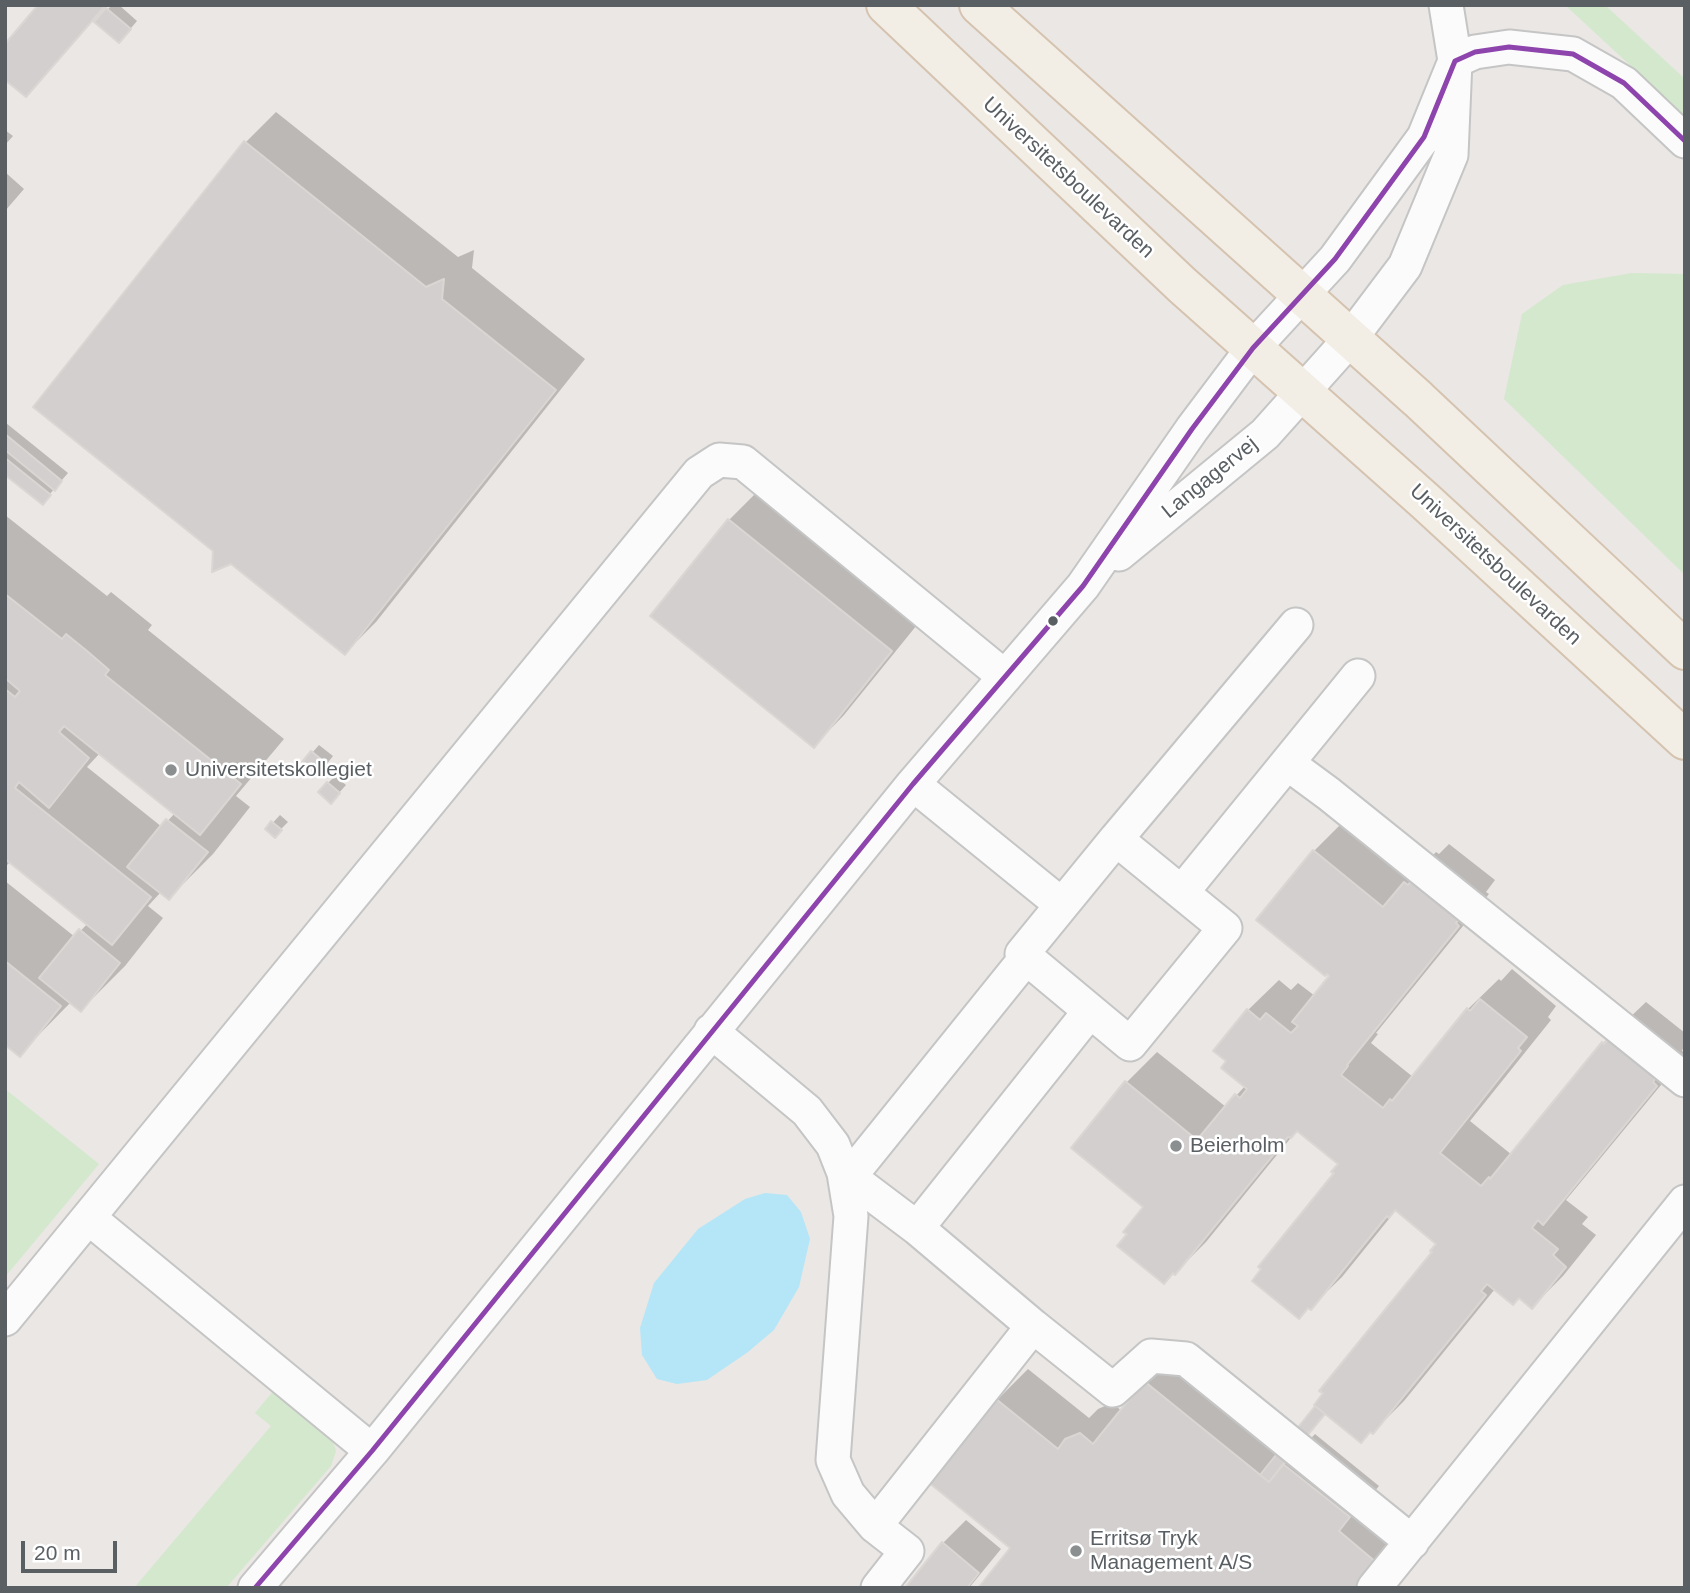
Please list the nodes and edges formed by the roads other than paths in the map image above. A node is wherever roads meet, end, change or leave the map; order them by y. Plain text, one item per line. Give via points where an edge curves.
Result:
1 (886, 5) edge
2 (979, 5) edge
3 (1446, 5) edge
4 (1455, 61) junction
5 (1685, 141) edge
6 (1277, 322) junction
7 (1339, 351) junction
8 (1303, 392) junction
9 (1083, 586) junction
10 (1296, 625) dead end
11 (1685, 650) edge
12 (1357, 676) dead end
13 (1005, 677) junction
14 (1685, 740) edge
15 (1287, 763) junction
16 (913, 785) junction
17 (1116, 838) junction
18 (1182, 892) junction
19 (1062, 905) junction
20 (1026, 958) junction
21 (1090, 1011) junction
22 (711, 1031) junction
23 (1685, 1080) edge
24 (844, 1173) junction
25 (1685, 1202) edge
26 (89, 1218) junction
27 (917, 1228) junction
28 (5, 1319) edge
29 (1033, 1326) junction
30 (372, 1451) junction
31 (875, 1526) junction
32 (1412, 1542) junction
33 (255, 1588) edge
34 (878, 1588) edge
35 (1374, 1588) edge

1 - 6 main road, Universitetsboulevarden via 1182,285
2 - 6 main road
3 - 4 street, Langagervej
4 - 5 street via 1475,52 1509,47 1573,54 1624,83
4 - 6 street, Langagervej via 1424,137 1335,259
4 - 7 street, Langagervej via 1451,155 1405,266
6 - 7 main road
6 - 8 main road, Universitetsboulevarden
6 - 9 street, Langagervej via 1184,440
7 - 8 street, Langagervej
7 - 11 main road via 1418,400
8 - 9 street, Langagervej via 1265,434
8 - 14 main road, Universitetsboulevarden
9 - 13 street, Langagervej
10 - 17 street
12 - 15 street
13 - 16 street, Langagervej
13 - 26 street via 743,462 719,460 699,472
15 - 18 street
15 - 23 street
16 - 19 street
16 - 22 street, Langagervej
17 - 18 street
17 - 19 street
18 - 21 street via 1225,928 1130,1044
19 - 20 street via 1022,954
20 - 21 street
20 - 24 street via 859,1165
21 - 27 street
22 - 24 street via 807,1111 832,1145
22 - 30 street, Langagervej
24 - 27 street
24 - 31 street via 851,1216 833,1460 848,1494
25 - 32 street
26 - 28 street
26 - 30 street
27 - 29 street
29 - 31 street
29 - 32 street via 1113,1390 1151,1356 1186,1359
30 - 33 street, Langagervej
31 - 34 street via 907,1551
32 - 35 street

